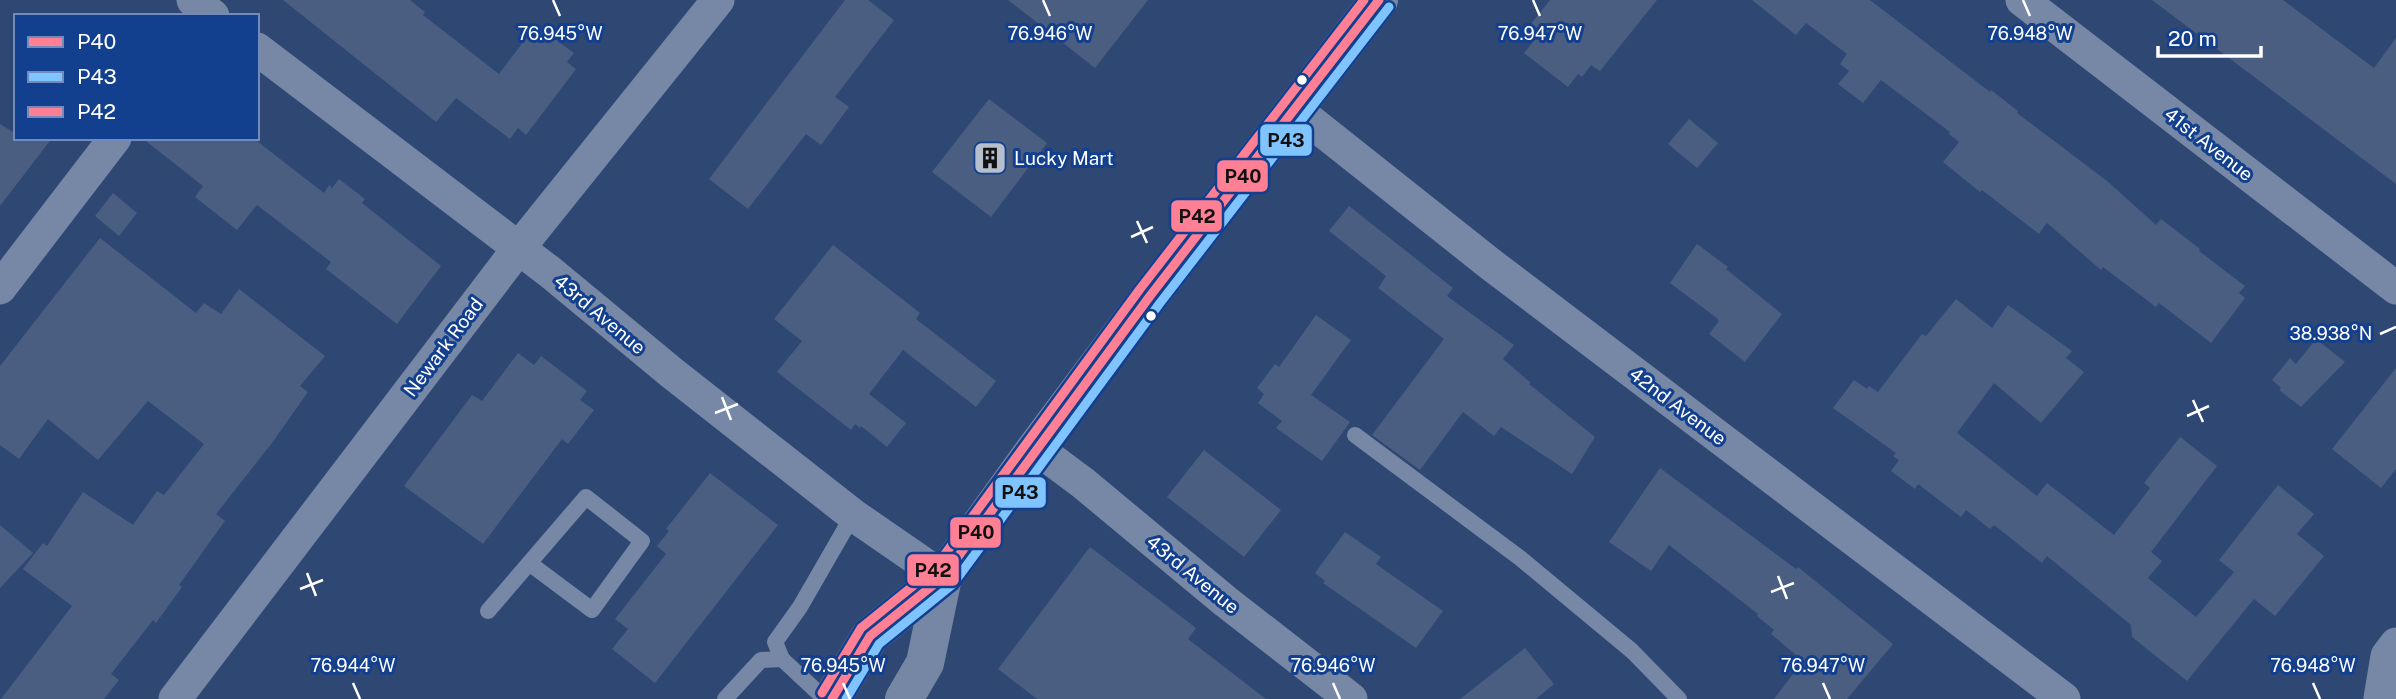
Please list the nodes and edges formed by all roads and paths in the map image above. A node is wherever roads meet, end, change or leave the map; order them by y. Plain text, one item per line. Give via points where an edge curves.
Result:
1 (718, 0) edge
2 (1378, 0) edge
3 (2022, 0) edge
4 (259, 51) edge
5 (1295, 110) junction
6 (112, 140) edge
7 (518, 249) junction
8 (0, 288) edge
9 (2396, 288) edge
10 (1354, 435) dead end
11 (1036, 448) junction
12 (853, 515) junction
13 (529, 563) junction
14 (943, 577) junction
15 (488, 611) dead end
16 (2396, 644) edge
17 (782, 659) junction
18 (2396, 694) edge
19 (175, 699) edge
20 (725, 699) edge
21 (825, 699) edge
22 (832, 699) edge
23 (904, 699) edge
24 (1351, 699) edge
25 (1679, 699) edge
26 (2064, 699) edge
27 (2380, 699) edge

1 - 7 street, Newark Road
2 - 5 main road
3 - 9 street, 41st Avenue
4 - 7 street, 43rd Avenue
5 - 11 main road
5 - 26 street, 42nd Avenue via 1489,263
6 - 8 street
7 - 12 street, 43rd Avenue
7 - 19 street, Newark Road
10 - 25 lane via 1520,558 1632,651
11 - 14 main road
11 - 24 street, 43rd Avenue
12 - 14 street, 43rd Avenue
12 - 17 lane via 775,642
13 - 13 lane via 586,497 642,541 592,610
13 - 15 lane
14 - 22 main road via 870,636
14 - 23 main road via 925,663
16 - 27 street via 2387,656
17 - 20 lane via 761,660
17 - 21 lane
18 - 27 street

